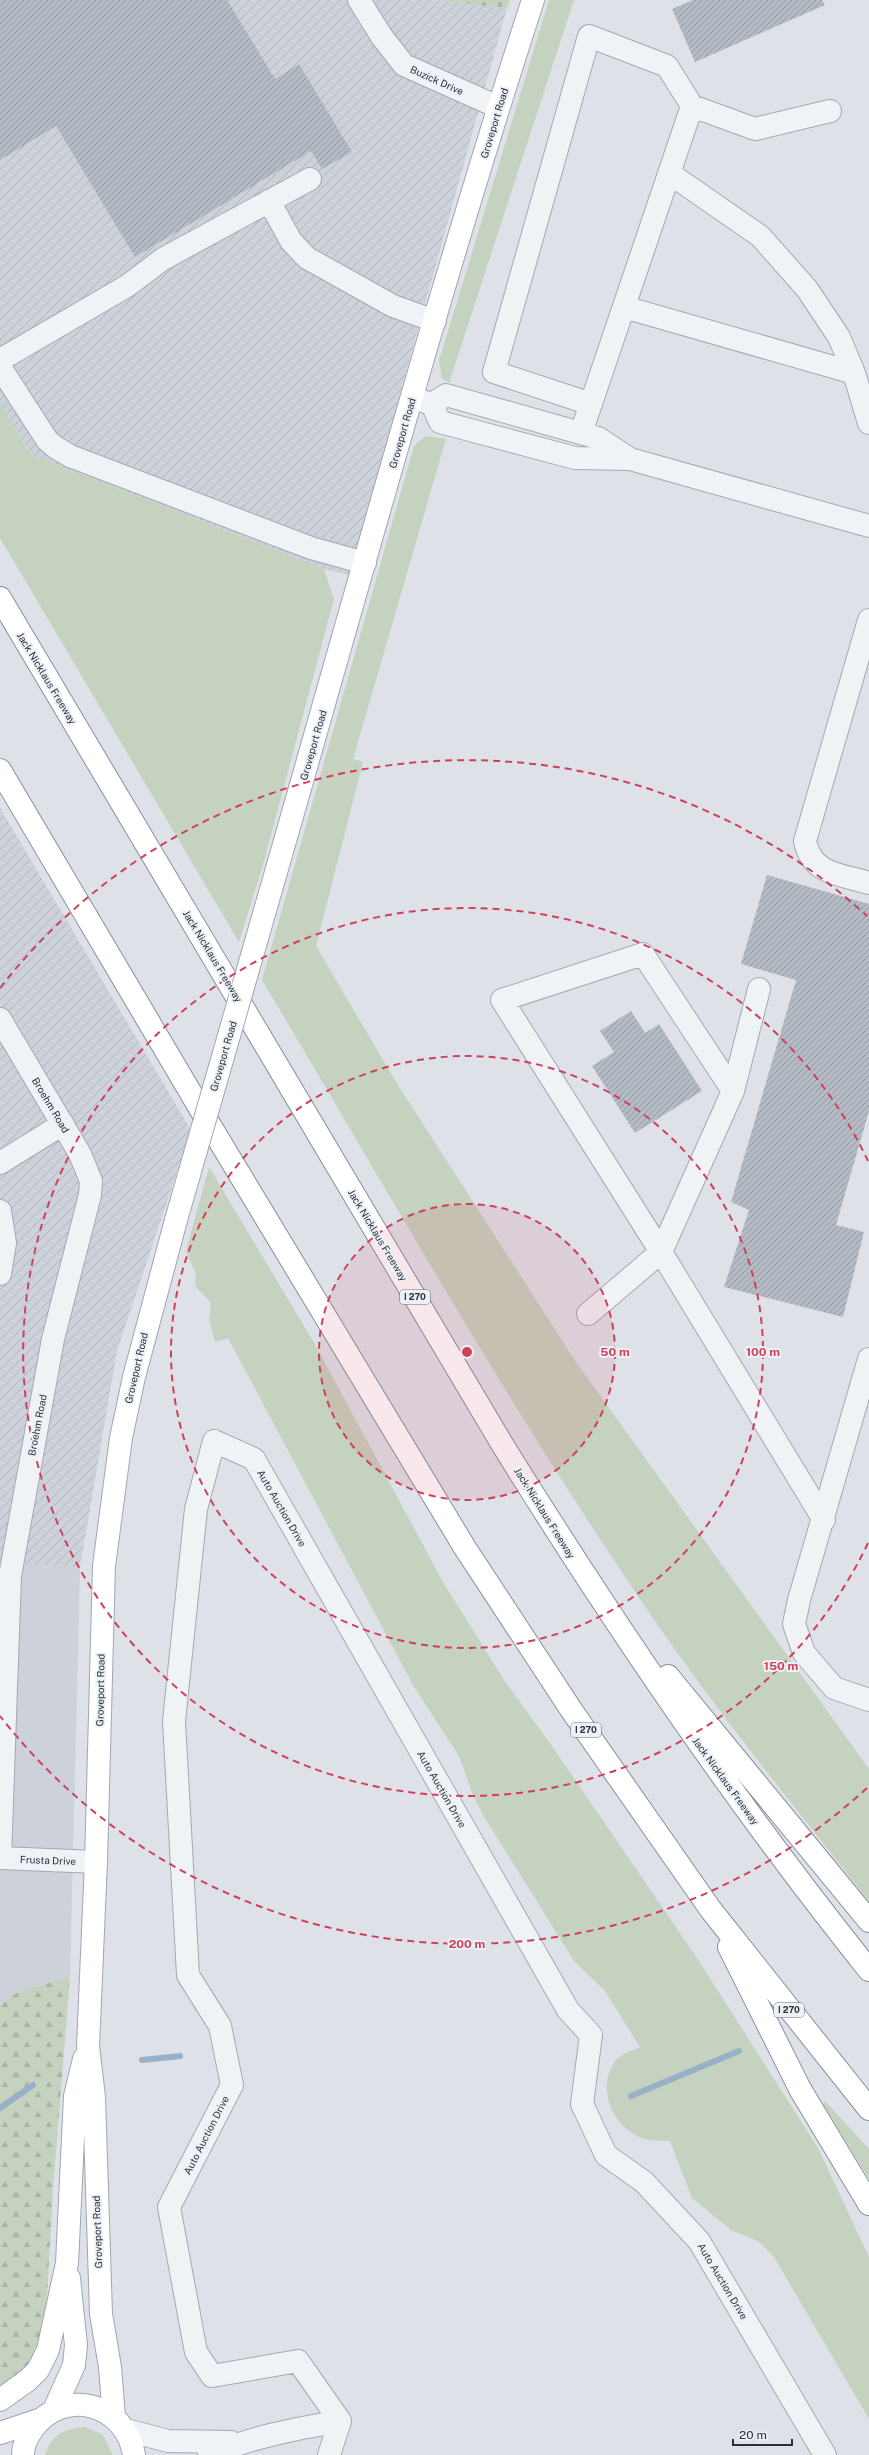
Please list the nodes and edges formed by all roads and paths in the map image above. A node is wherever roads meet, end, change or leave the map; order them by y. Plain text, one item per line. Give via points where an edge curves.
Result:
1 (359, 0) edge
2 (533, 0) edge
3 (692, 106) junction
4 (498, 107) junction
5 (830, 111) dead end
6 (669, 173) junction
7 (310, 179) dead end
8 (269, 201) junction
9 (624, 307) junction
10 (435, 321) junction
11 (0, 360) edge
12 (0, 367) edge
13 (854, 373) junction
14 (422, 401) junction
15 (591, 404) junction
16 (534, 420) junction
17 (869, 423) edge
18 (582, 433) junction
19 (528, 446) junction
20 (630, 459) junction
21 (869, 526) edge
22 (365, 563) junction
23 (0, 598) edge
24 (869, 620) edge
25 (0, 770) edge
26 (869, 883) edge
27 (759, 989) dead end
28 (0, 1019) edge
29 (733, 1091) junction
30 (63, 1124) junction
31 (0, 1163) edge
32 (0, 1210) edge
33 (661, 1252) junction
34 (0, 1270) edge
35 (588, 1314) dead end
36 (869, 1359) edge
37 (824, 1520) junction
38 (578, 1566) junction
39 (5, 1575) edge
40 (869, 1700) edge
41 (1, 1770) edge
42 (0, 1858) edge
43 (96, 1862) junction
44 (711, 1910) junction
45 (869, 1921) edge
46 (869, 1970) edge
47 (88, 2046) junction
48 (869, 2108) edge
49 (869, 2204) edge
50 (67, 2263) junction
51 (0, 2400) edge
52 (46, 2415) junction
53 (340, 2421) junction
54 (120, 2424) junction
55 (0, 2433) edge
56 (241, 2442) junction
57 (22, 2455) edge
58 (134, 2455) edge
59 (209, 2455) edge
60 (329, 2455) edge
61 (825, 2455) edge

1 - 4 street, Buzick Drive via 382,37 404,65
2 - 4 main road, Groveport Road
3 - 5 street via 755,129
3 - 6 street
3 - 15 street via 667,66 589,36 494,372
4 - 10 main road, Groveport Road
6 - 9 street
6 - 13 street via 760,236 807,289 839,338
7 - 8 street
8 - 10 street via 292,241 307,258 392,306
8 - 11 street via 162,259 127,286
9 - 13 street
9 - 15 street
10 - 14 main road, Groveport Road
12 - 22 street via 47,440 55,448 311,548
13 - 17 street
14 - 16 street via 446,395
14 - 19 street via 440,422
14 - 22 main road, Groveport Road
15 - 18 street
16 - 18 street
16 - 19 street
18 - 20 street via 598,438
19 - 20 street via 575,458
20 - 21 street
22 - 43 main road, Groveport Road, bridge via 176,1220 137,1363 121,1438 104,1566
23 - 38 main road, Jack Nicklaus Freeway / I 270 via 502,1444
24 - 26 street via 805,841 808,855 818,867
25 - 44 main road, I 270 via 209,1124 465,1548 572,1711
27 - 29 street
28 - 30 street, Broehm Road
29 - 33 street
29 - 33 street via 643,954 502,1000
30 - 31 street
30 - 39 street, Broehm Road via 91,1181 90,1195 53,1339
32 - 34 street via 4,1243
33 - 35 street
33 - 37 street
36 - 37 street
37 - 40 street via 794,1624 804,1653 834,1688
38 - 45 main road
38 - 46 main road, Jack Nicklaus Freeway / I 270 via 776,1851
39 - 41 street, Broehm Road
41 - 42 street, Broehm Road
42 - 43 street, Frusta Drive
43 - 47 main road, Groveport Road
44 - 48 main road, I 270
44 - 49 main road via 800,2089
47 - 50 main road, Groveport Road via 75,2096
47 - 54 main road, Groveport Road via 94,2097 101,2314
50 - 51 main road, Groveport Road via 44,2360 28,2380
50 - 52 main road, Groveport Road via 76,2345 74,2365
52 - 54 main road via 69,2405 84,2404 100,2408
52 - 55 main road
52 - 57 main road, Groveport Road via 28,2436
53 - 56 street
53 - 60 street
53 - 61 street, Auto Auction Drive via 298,2361 212,2376 196,2352 169,2207 232,2085 220,2026 188,1975 174,1721 196,1509 214,1441 254,1459 568,2010 591,2035 582,2104 606,2155 644,2182 699,2241
54 - 56 street via 168,2441
54 - 58 main road, Groveport Road via 132,2444
56 - 59 street

